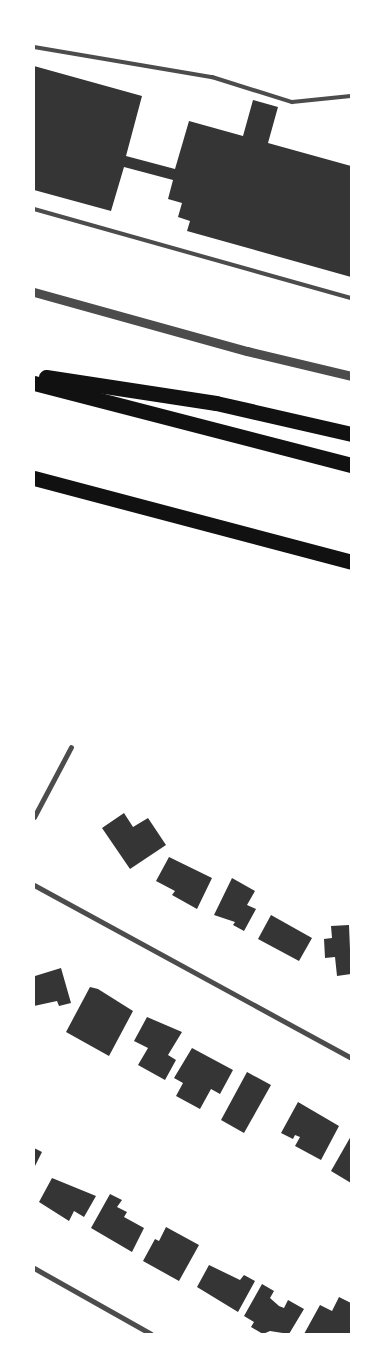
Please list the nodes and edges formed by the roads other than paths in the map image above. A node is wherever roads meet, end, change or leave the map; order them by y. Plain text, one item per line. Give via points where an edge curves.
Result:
1 (34, 47) edge
2 (351, 96) edge
3 (34, 210) edge
4 (34, 292) edge
5 (351, 298) edge
6 (34, 375) edge
7 (351, 376) edge
8 (34, 383) edge
9 (351, 434) edge
10 (351, 466) edge
11 (34, 478) edge
12 (351, 562) edge
13 (71, 747) dead end
14 (34, 817) edge
15 (34, 885) edge
16 (351, 1058) edge
17 (34, 1268) edge
18 (151, 1334) edge

1 - 2 lane via 212,77 292,102
3 - 5 lane
4 - 7 street
6 - 9 highway via 216,403
8 - 10 highway
11 - 12 highway
13 - 14 street
15 - 16 street
17 - 18 street

